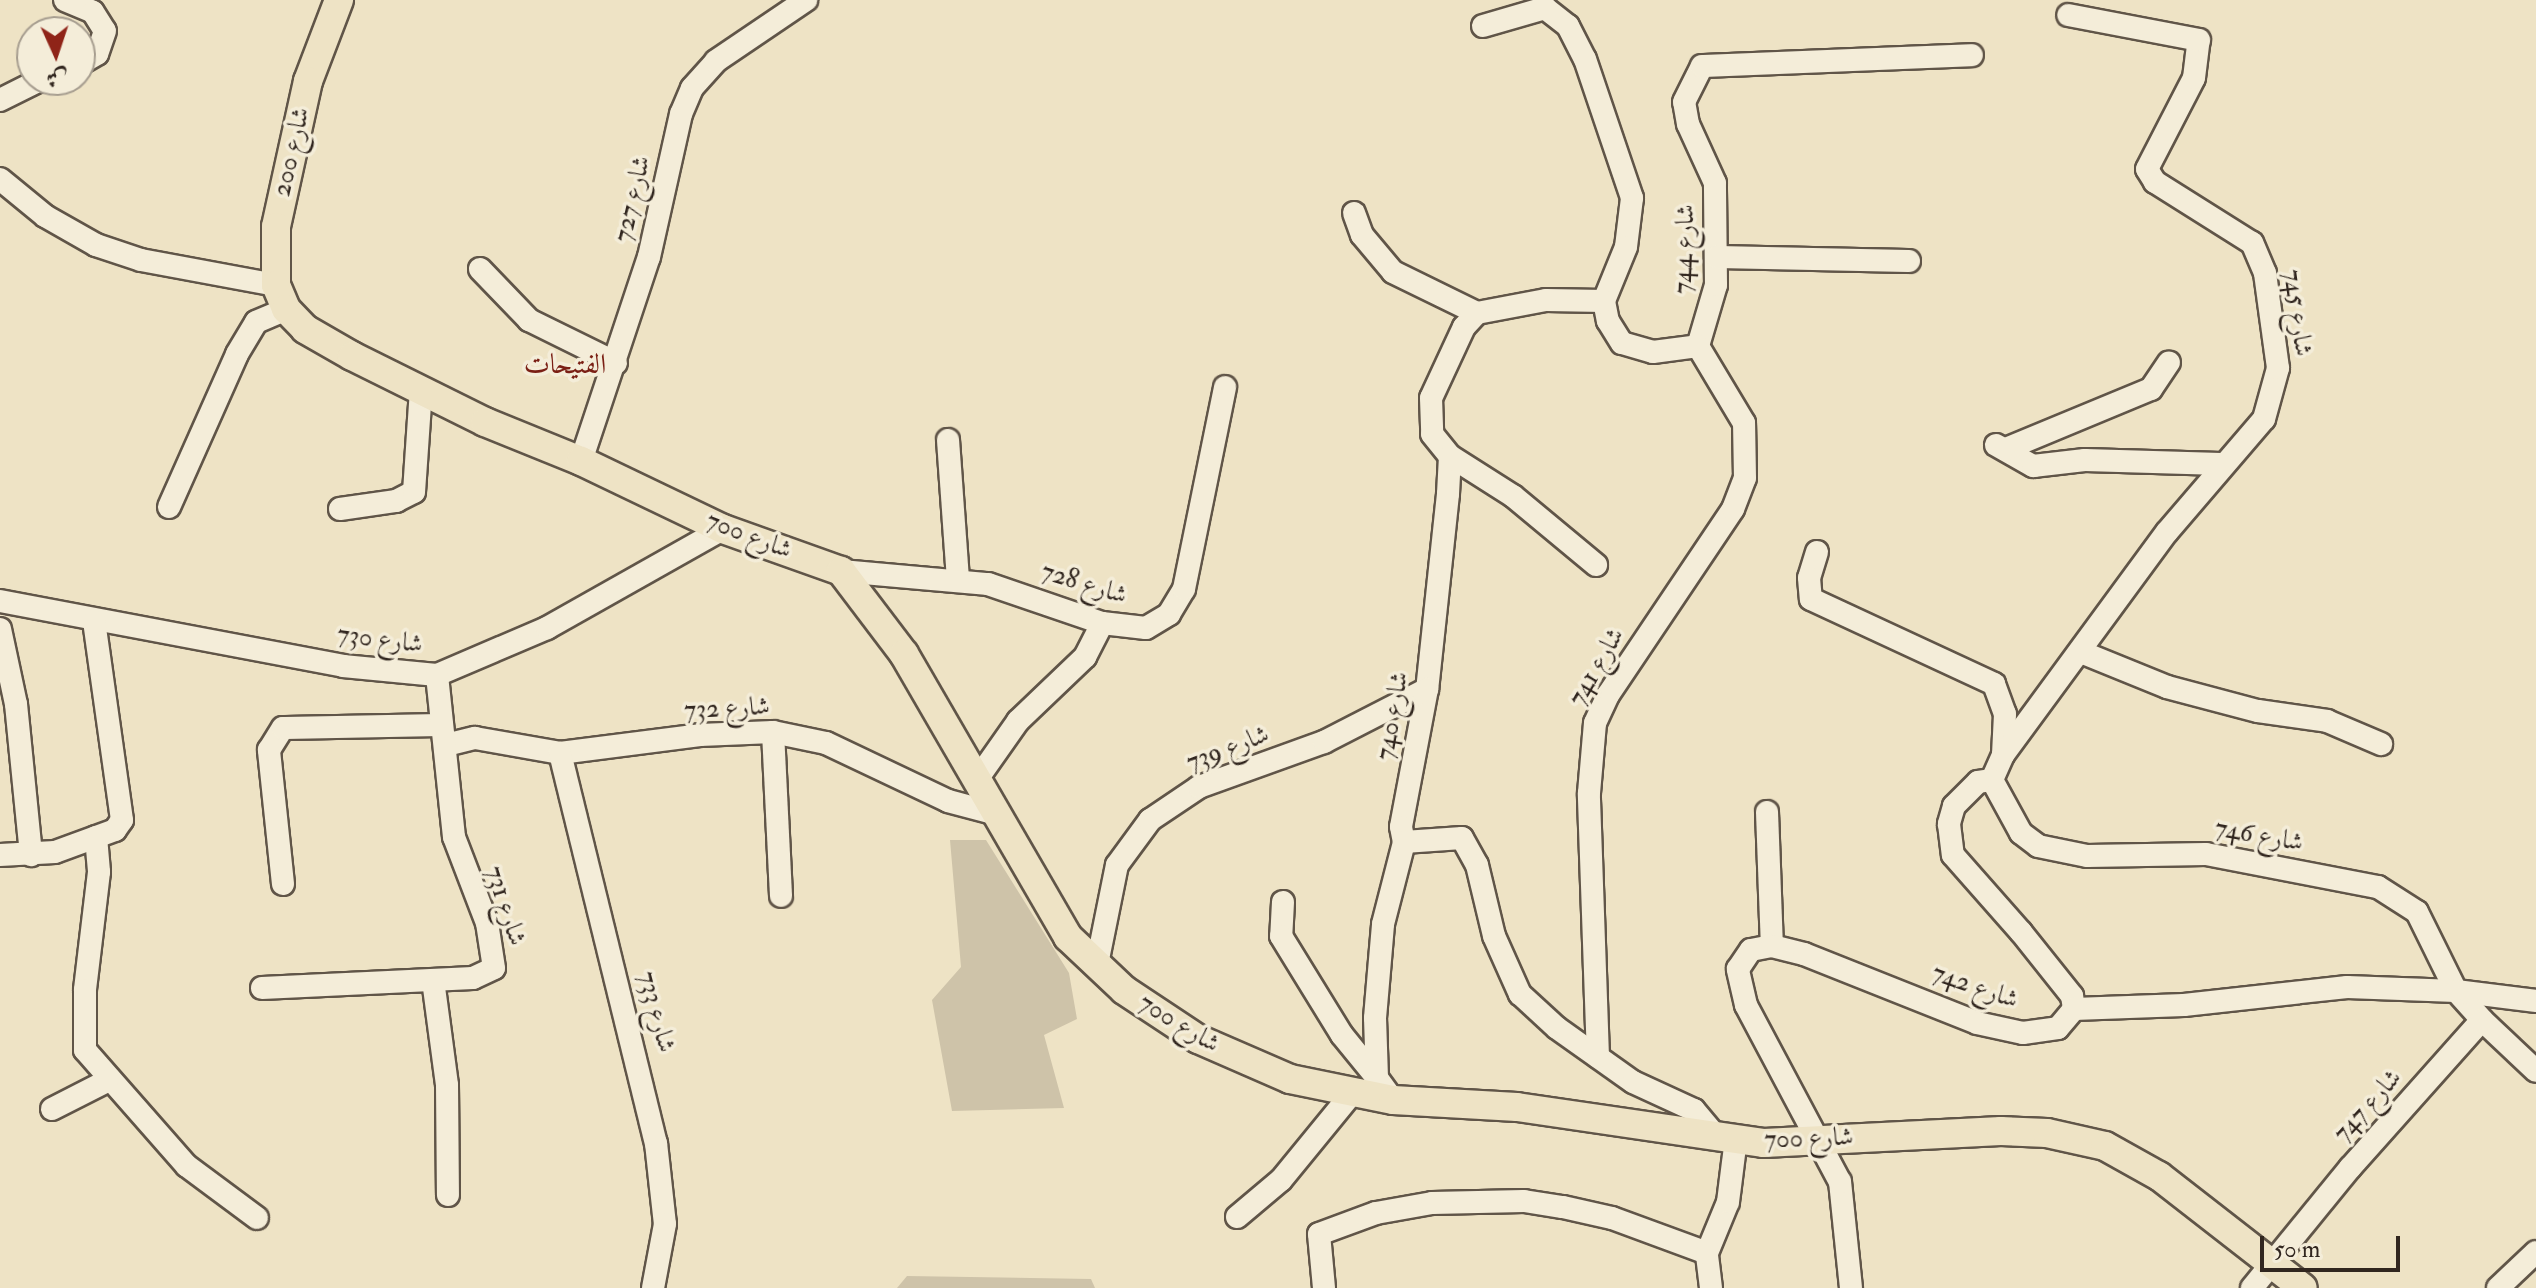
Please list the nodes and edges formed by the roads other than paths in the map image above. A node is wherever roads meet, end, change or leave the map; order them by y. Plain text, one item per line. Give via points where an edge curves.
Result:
1 (65, 0) edge
2 (339, 0) edge
3 (806, 0) edge
4 (2068, 15) dead end
5 (96, 16) edge
6 (96, 17) edge
7 (1483, 26) dead end
8 (96, 55) edge
9 (1972, 55) dead end
10 (3, 184) edge
11 (1354, 213) dead end
12 (1717, 257) junction
13 (1909, 261) dead end
14 (480, 269) dead end
15 (281, 297) junction
16 (1604, 301) junction
17 (1477, 313) junction
18 (1698, 346) junction
19 (2169, 362) dead end
20 (616, 363) junction
21 (1225, 387) dead end
22 (421, 390) junction
23 (948, 440) dead end
24 (1450, 456) junction
25 (581, 461) junction
26 (2221, 464) junction
27 (169, 507) dead end
28 (340, 509) dead end
29 (723, 529) junction
30 (1817, 552) dead end
31 (1596, 565) dead end
32 (841, 571) junction
33 (958, 580) junction
34 (0, 601) edge
35 (94, 621) junction
36 (1102, 623) junction
37 (0, 629) edge
38 (2081, 652) junction
39 (437, 675) junction
40 (1427, 689) junction
41 (773, 732) junction
42 (444, 735) junction
43 (2381, 744) dead end
44 (560, 753) junction
45 (2003, 755) junction
46 (978, 778) junction
47 (1992, 780) junction
48 (1767, 812) dead end
49 (997, 814) junction
50 (96, 837) junction
51 (1404, 842) junction
52 (0, 855) edge
53 (31, 855) junction
54 (283, 884) dead end
55 (781, 896) dead end
56 (1283, 902) dead end
57 (1772, 946) junction
58 (1097, 964) junction
59 (433, 980) junction
60 (262, 988) dead end
61 (2456, 991) junction
62 (2536, 1001) edge
63 (2074, 1009) junction
64 (2482, 1020) junction
65 (1598, 1057) junction
66 (2536, 1071) edge
67 (107, 1081) junction
68 (1385, 1089) junction
69 (1353, 1092) junction
70 (52, 1109) dead end
71 (1725, 1136) junction
72 (1817, 1140) junction
73 (448, 1195) dead end
74 (1237, 1217) dead end
75 (257, 1218) dead end
76 (2536, 1252) edge
77 (1707, 1253) junction
78 (2274, 1263) junction
79 (653, 1288) edge
80 (1324, 1288) edge
81 (1711, 1288) edge
82 (1851, 1288) edge
83 (2252, 1288) edge
84 (2303, 1288) edge
85 (2498, 1288) edge

1 - 5 street
2 - 15 main road, شارع 200 via 308,81 286,172 276,227
3 - 20 street, شارع 727 via 716,61 692,88
4 - 26 street, شارع 745 via 2199,40 2194,78 2147,169 2155,182 2252,243 2265,273 2278,344 2276,386 2268,412
6 - 8 street via 105,31
7 - 16 street, شارع 744 via 1529,10 1557,12 1585,59 1632,198 1626,247
9 - 12 street, شارع 744 via 1721,61 1702,66 1684,102 1688,124 1715,183
10 - 15 street via 96,245
11 - 17 street via 1362,235 1393,272
12 - 13 street
12 - 18 street, شارع 744 via 1716,285
14 - 20 street via 529,320
15 - 22 main road, شارع 700 via 305,329
15 - 27 street via 256,322 237,354
16 - 17 street via 1546,300
16 - 18 street via 1608,321 1622,343 1653,352
17 - 24 street via 1464,327 1431,398 1432,434
18 - 65 street, شارع 741 via 1744,423 1745,478 1733,509 1608,695 1595,723 1589,793
19 - 26 street via 2151,389 2001,447 2033,466 2085,460
20 - 25 street, شارع 727
21 - 36 street, شارع 728 via 1184,589 1169,614 1146,628
22 - 25 main road, شارع 700
22 - 28 street via 414,492 396,501
23 - 33 street
24 - 31 street via 1513,496
24 - 40 street, شارع 740
25 - 29 main road, شارع 700
26 - 38 street, شارع 745
29 - 32 main road, شارع 700
29 - 39 street, شارع 730 via 547,628
30 - 45 street via 1809,578 1811,599 1994,684 2005,714
32 - 33 street, شارع 728
32 - 46 main road, شارع 700 via 904,654
33 - 36 street, شارع 728 via 1018,593
34 - 35 street, شارع 730
35 - 39 street, شارع 730 via 343,666
35 - 50 street via 124,809 115,830
36 - 46 street via 1085,657 1018,721
37 - 53 street via 16,704
38 - 43 street via 2167,687 2258,711 2327,721
38 - 45 street, شارع 745
39 - 42 street, شارع 731
40 - 51 street, شارع 740 via 1401,827
40 - 58 street, شارع 739 via 1324,742 1199,787 1150,820 1117,865
41 - 44 street, شارع 732 via 700,735
41 - 49 street, شارع 732 via 826,743 948,801
41 - 55 street
42 - 44 street, شارع 732
42 - 54 street, شارع 732 via 283,728 269,750
42 - 59 street, شارع 731 via 458,855 496,957 487,974
44 - 79 street, شارع 733 via 639,1056 656,1143 665,1224
45 - 47 street
46 - 49 main road, شارع 700
47 - 61 street, شارع 746 via 2021,833 2060,854 2194,853 2387,890 2422,919
47 - 63 street via 1978,782 1954,806 1949,824 1953,855 2072,996
48 - 57 street
49 - 58 main road, شارع 700 via 1054,916
50 - 53 street
50 - 67 street via 97,907 84,1028 85,1050
51 - 65 street via 1450,835 1470,846 1494,936 1520,994
51 - 68 street, شارع 740 via 1383,924 1375,1018
52 - 53 street
56 - 68 street via 1281,936 1342,1035
57 - 63 street, شارع 742 via 1992,1027 2023,1033 2058,1028
57 - 72 street via 1751,950 1740,959 1746,1005
58 - 69 main road, شارع 700 via 1124,990 1198,1039 1290,1079
59 - 60 street, شارع 731
59 - 73 street via 447,1085
61 - 62 street
61 - 63 street via 2347,987 2184,1005
61 - 64 street, شارع 746
64 - 66 street
64 - 78 street, شارع 747 via 2350,1168
65 - 71 street via 1633,1082 1680,1100
67 - 70 street
67 - 75 street via 187,1166
68 - 69 main road, شارع 700
68 - 71 main road, شارع 700
69 - 74 street via 1281,1180
71 - 72 main road, شارع 700
71 - 77 street via 1728,1202
72 - 78 main road, شارع 700 via 2001,1131 2105,1146 2159,1176
72 - 82 street via 1840,1182
76 - 85 street
77 - 80 street via 1612,1218 1563,1207 1524,1201 1432,1203 1376,1213 1319,1234
77 - 81 street
78 - 83 street, شارع 747
78 - 84 main road, شارع 700

